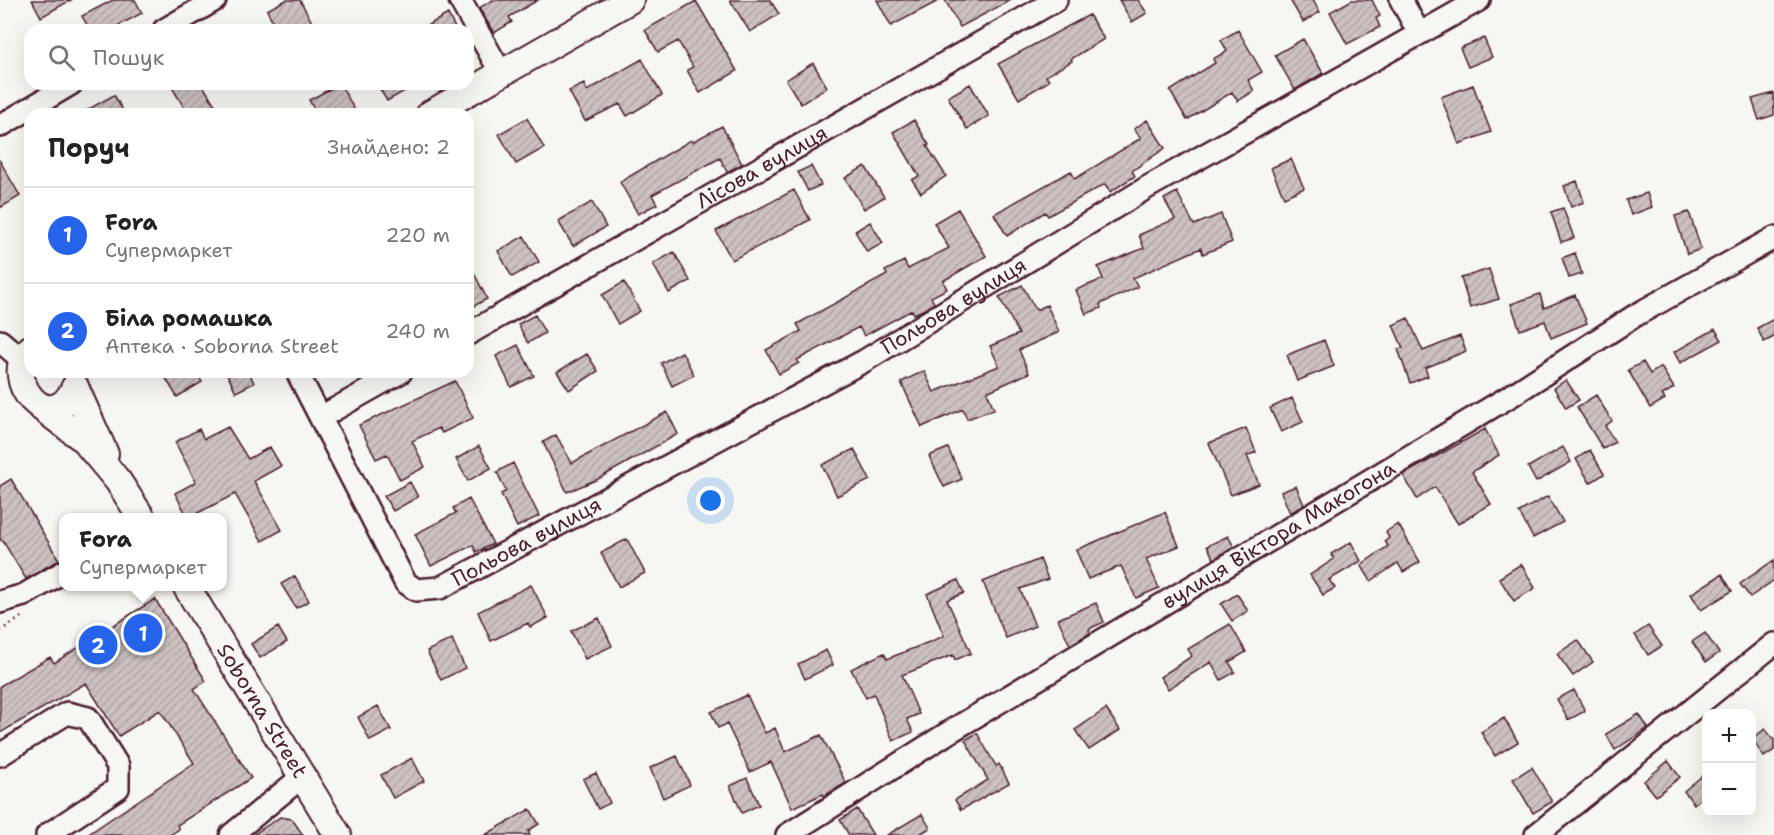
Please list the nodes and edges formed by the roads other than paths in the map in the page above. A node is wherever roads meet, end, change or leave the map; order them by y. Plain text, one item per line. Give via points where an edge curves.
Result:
1 (215, 0) edge
2 (460, 0) edge
3 (630, 0) edge
4 (1056, 0) edge
5 (1401, 0) edge
6 (1479, 0) edge
7 (174, 24) edge
8 (473, 24) edge
9 (474, 25) edge
10 (1419, 33) junction
11 (501, 73) junction
12 (474, 89) edge
13 (62, 90) edge
14 (472, 90) edge
15 (31, 108) edge
16 (440, 108) edge
17 (24, 112) edge
18 (0, 126) edge
19 (1774, 238) edge
20 (474, 331) edge
21 (0, 341) edge
22 (17, 361) edge
23 (77, 378) edge
24 (300, 378) edge
25 (390, 378) edge
26 (0, 398) edge
27 (38, 407) junction
28 (321, 417) junction
29 (118, 481) junction
30 (139, 513) edge
31 (59, 574) edge
32 (189, 591) edge
33 (0, 602) edge
34 (1774, 644) edge
35 (0, 755) edge
36 (303, 776) junction
37 (47, 835) edge
38 (231, 835) edge
39 (338, 835) edge
40 (787, 835) edge
41 (1536, 835) edge

1 - 7 street
2 - 8 street
3 - 11 main road
4 - 20 street, Лісова вулиця
5 - 10 street
6 - 10 street, Польова вулиця
9 - 11 street
10 - 28 street, Польова вулиця via 1148,188 864,361 440,588 416,591 405,582
11 - 12 main road
13 - 15 street
14 - 16 main road
17 - 18 street
19 - 40 street, вулиця Віктора Макогона via 1636,315 1512,395
21 - 22 street
22 - 27 main road via 14,374 18,393
23 - 27 main road via 72,395 59,405
23 - 29 main road
24 - 28 street
25 - 28 street
26 - 27 main road
27 - 29 main road via 83,439
29 - 30 main road
31 - 33 street via 24,595
32 - 36 main road, Soborna Street
34 - 41 street
35 - 37 street via 67,713 88,717 118,766 118,788
36 - 38 street
36 - 39 main road, Soborna Street

